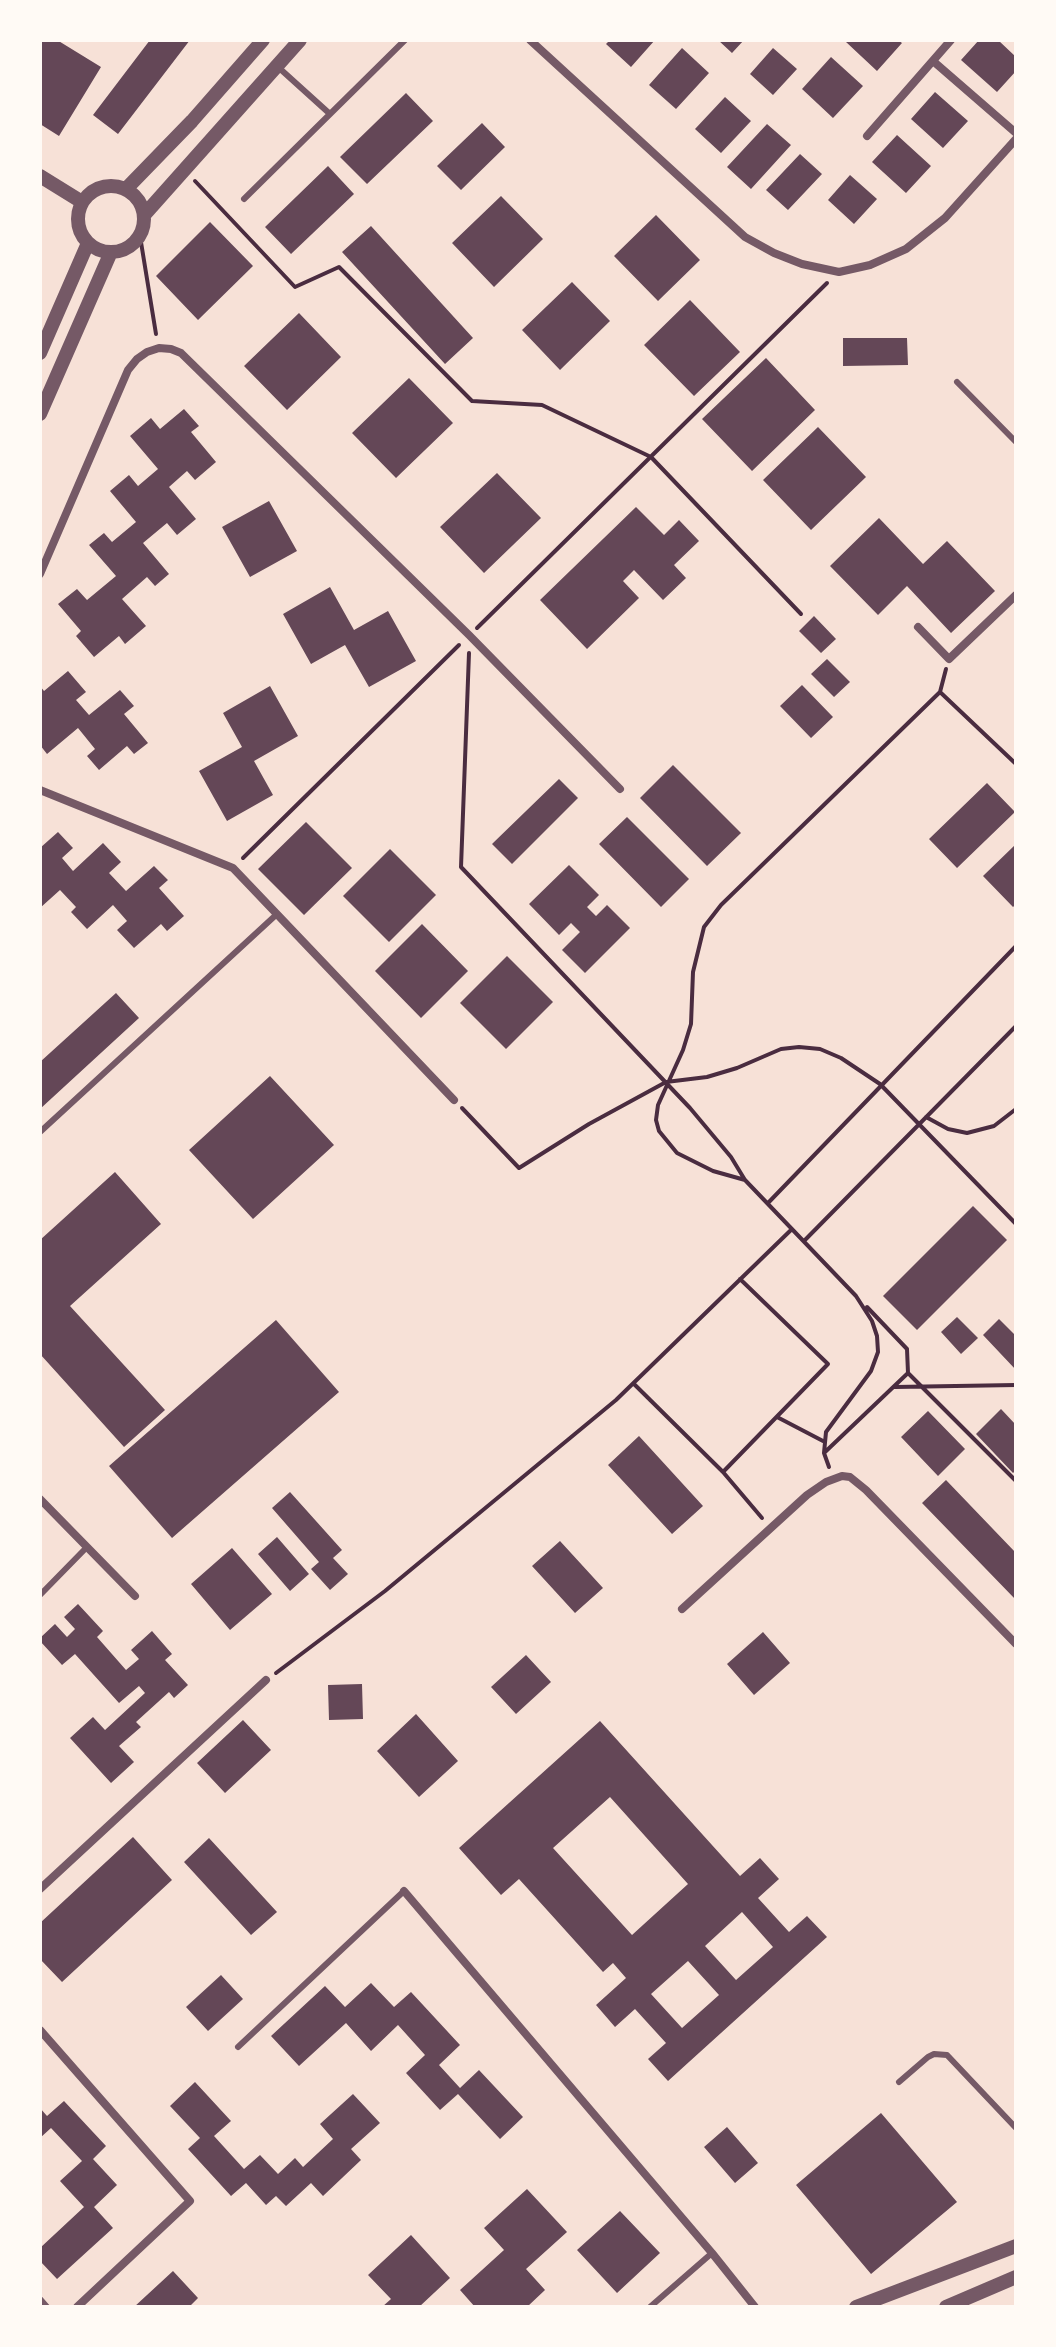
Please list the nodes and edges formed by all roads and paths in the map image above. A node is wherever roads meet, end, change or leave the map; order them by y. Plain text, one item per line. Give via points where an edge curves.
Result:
1 (263, 40) edge
2 (300, 40) edge
3 (405, 40) edge
4 (530, 40) edge
5 (951, 40) edge
6 (933, 61) junction
7 (278, 67) junction
8 (330, 114) junction
9 (867, 136) dead end
10 (1016, 136) edge
11 (186, 170) junction
12 (40, 176) edge
13 (126, 189) junction
14 (244, 199) dead end
15 (82, 202) junction
16 (145, 214) junction
17 (140, 236) junction
18 (88, 243) junction
19 (111, 252) junction
20 (839, 272) junction
21 (159, 348) junction
22 (40, 353) edge
23 (957, 382) dead end
24 (40, 414) edge
25 (1016, 442) edge
26 (651, 457) junction
27 (40, 574) edge
28 (1016, 595) edge
29 (801, 614) dead end
30 (918, 627) dead end
31 (469, 635) junction
32 (949, 659) junction
33 (940, 692) junction
34 (1016, 764) edge
35 (620, 789) dead end
36 (40, 790) edge
37 (233, 868) junction
38 (277, 914) junction
39 (1016, 946) edge
40 (1015, 1028) edge
41 (666, 1082) junction
42 (880, 1084) junction
43 (454, 1100) joint
44 (1016, 1109) edge
45 (926, 1117) junction
46 (920, 1123) junction
47 (40, 1132) edge
48 (745, 1180) junction
49 (768, 1203) junction
50 (1016, 1224) edge
51 (792, 1229) junction
52 (804, 1241) junction
53 (740, 1279) junction
54 (856, 1296) junction
55 (908, 1373) junction
56 (634, 1384) junction
57 (1016, 1385) edge
58 (922, 1387) junction
59 (892, 1388) junction
60 (777, 1417) junction
61 (823, 1441) junction
62 (824, 1453) junction
63 (723, 1472) junction
64 (835, 1478) junction
65 (1016, 1481) edge
66 (40, 1499) edge
67 (770, 1528) junction
68 (86, 1548) junction
69 (40, 1595) edge
70 (135, 1596) dead end
71 (682, 1609) dead end
72 (1016, 1644) edge
73 (266, 1680) joint
74 (40, 1889) edge
75 (404, 1891) joint
76 (40, 2030) edge
77 (238, 2047) dead end
78 (899, 2082) dead end
79 (1016, 2128) edge
80 (1016, 2246) edge
81 (712, 2253) junction
82 (1016, 2277) edge
83 (40, 2299) edge
84 (47, 2307) edge
85 (77, 2307) edge
86 (650, 2307) edge
87 (755, 2307) edge
88 (856, 2307) edge
89 (946, 2307) edge

1 - 13 street
2 - 7 street
3 - 8 lane
4 - 20 street via 745,237 788,259
5 - 6 street
6 - 9 street
6 - 10 street
7 - 8 lane
7 - 11 street
8 - 14 lane
10 - 20 street via 945,218 906,249
11 - 16 street
11 - 26 path via 295,287 339,267 472,401 542,405
12 - 15 street
13 - 15 street via 106,186
13 - 16 street
15 - 18 street via 79,228
16 - 17 street
17 - 19 street via 132,245
17 - 21 path
18 - 19 street
18 - 22 street
19 - 24 street
20 - 26 path
21 - 27 street via 128,370
21 - 31 street via 181,353
23 - 25 lane
26 - 29 path
26 - 31 path
28 - 32 street
30 - 32 street
31 - 35 street
31 - 37 path
31 - 41 path via 461,867
32 - 33 path
33 - 34 path
33 - 41 path via 704,927 693,972 691,1024
36 - 37 street
37 - 38 street
38 - 43 street
38 - 47 lane
39 - 42 path
40 - 45 path
41 - 42 path via 707,1077 799,1047 841,1058
41 - 43 path via 519,1168
41 - 48 path
41 - 48 path via 656,1120 668,1144 691,1161
42 - 46 path
42 - 49 path
44 - 45 path via 994,1126 967,1133
45 - 46 path
46 - 50 path
46 - 52 path
48 - 49 path
49 - 51 path
51 - 52 path
51 - 53 path
52 - 54 path
53 - 56 path
53 - 60 path via 828,1364
54 - 55 path via 907,1349
54 - 61 path via 872,1321 878,1352 871,1371
55 - 58 path
55 - 59 path
56 - 63 path
56 - 73 path via 385,1591
57 - 58 path
58 - 59 path
58 - 65 path
59 - 62 path
60 - 61 path
60 - 63 path
61 - 62 path
62 - 64 path
63 - 67 path
64 - 67 street
64 - 72 street via 850,1477 866,1490
66 - 68 street
67 - 71 street
68 - 69 lane
68 - 70 street
73 - 74 street
75 - 77 lane
75 - 81 street
76 - 85 street via 190,2201
78 - 79 lane via 928,2057 947,2055
80 - 88 street
81 - 86 lane
81 - 87 street
82 - 89 street
83 - 84 lane

